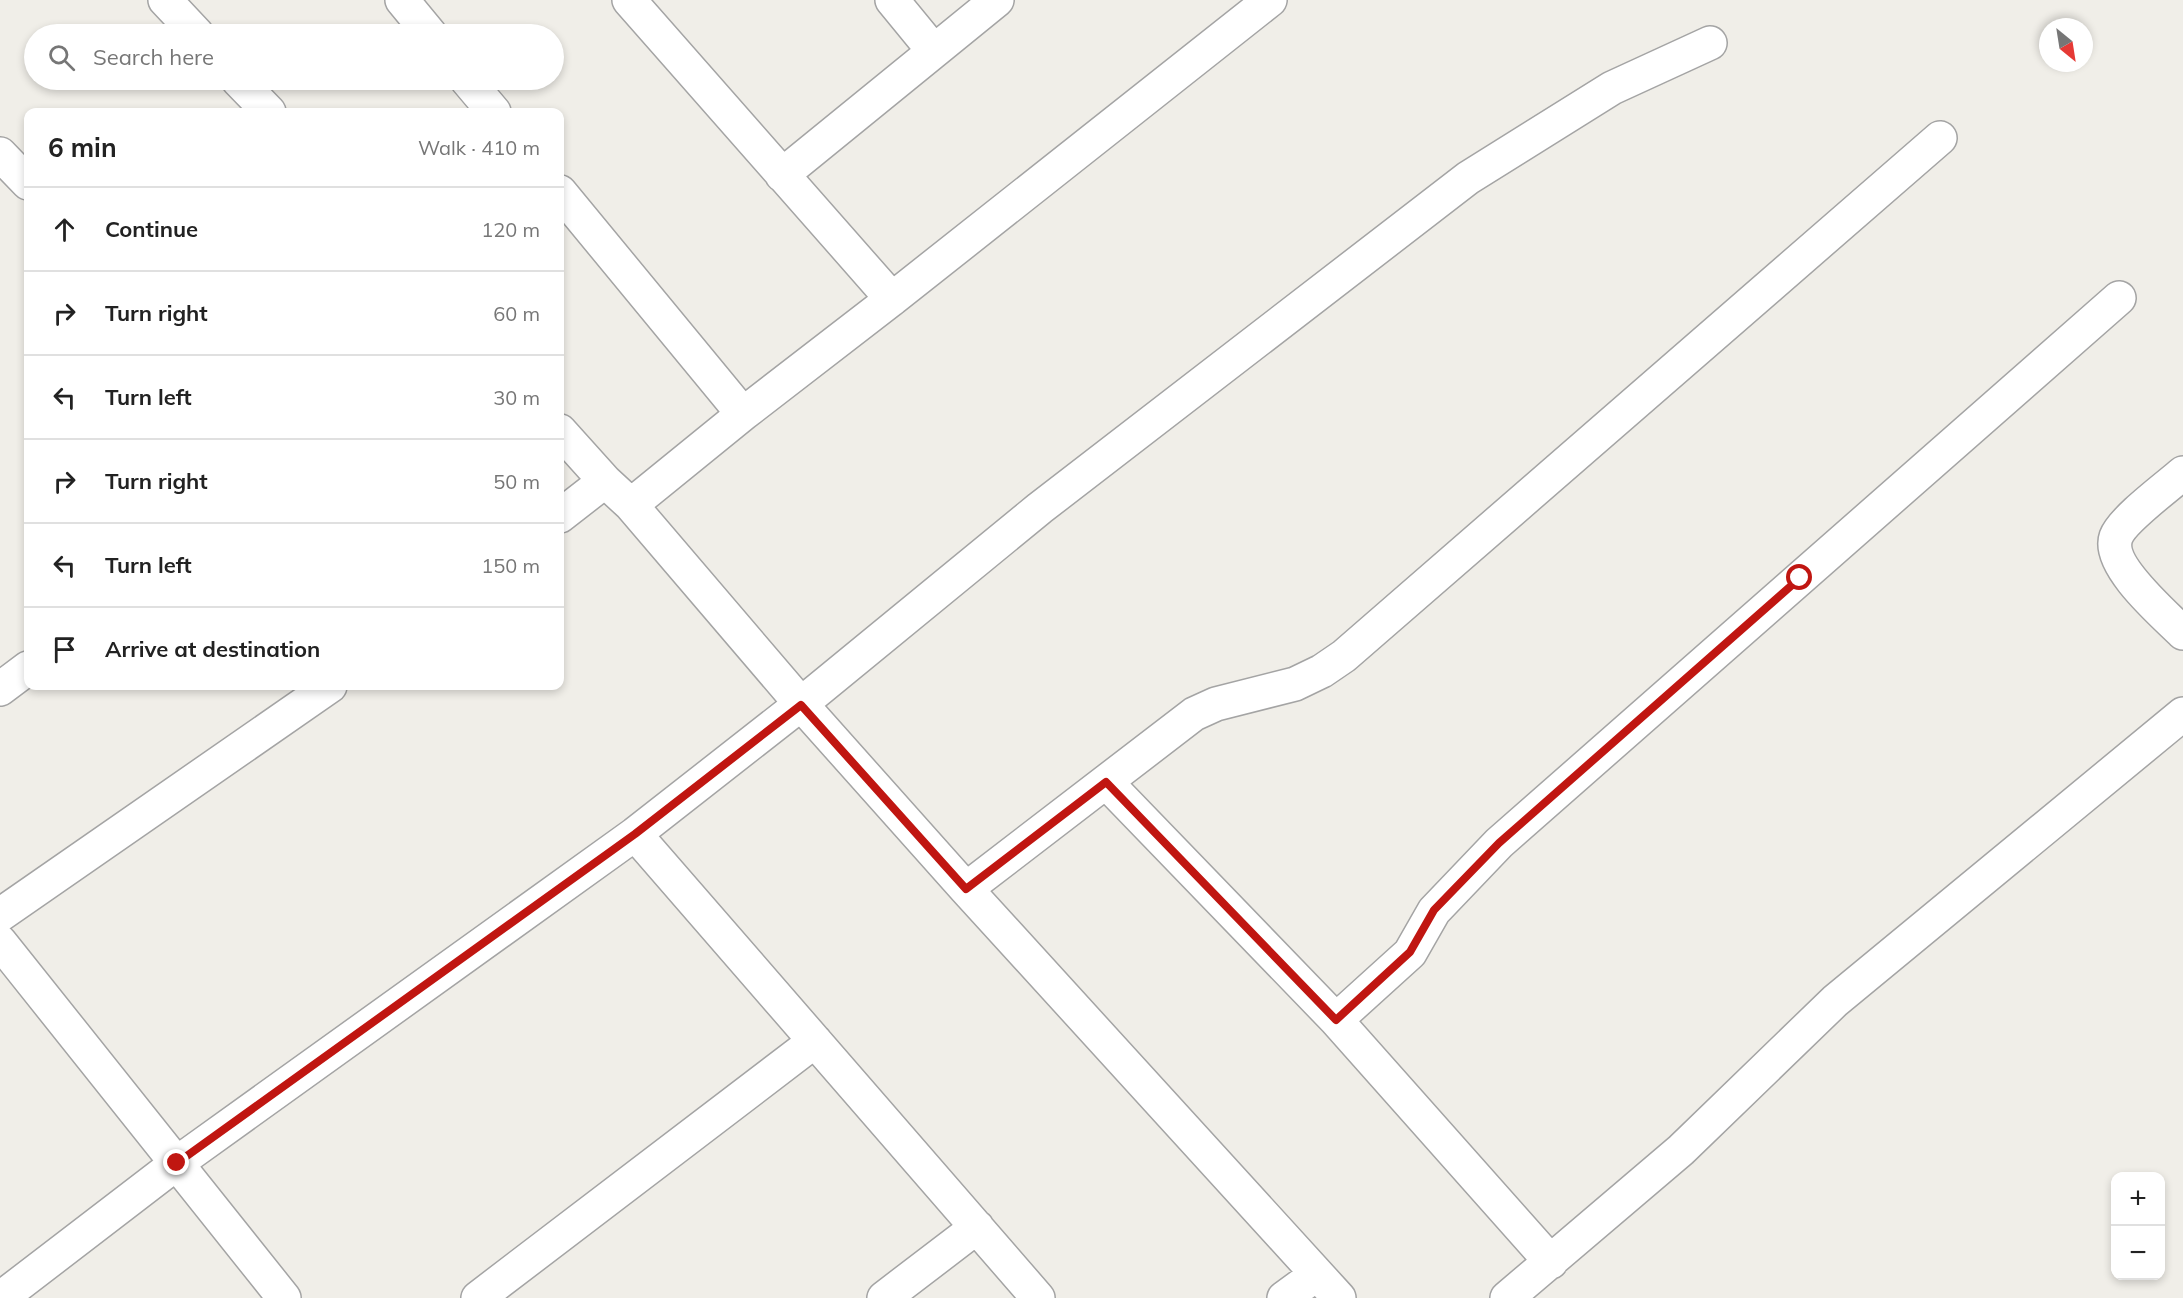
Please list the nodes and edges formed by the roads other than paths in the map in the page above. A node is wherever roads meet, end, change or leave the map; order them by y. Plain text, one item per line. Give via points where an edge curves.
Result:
1 (402, 0) edge
2 (629, 0) edge
3 (892, 0) edge
4 (997, 0) edge
5 (1269, 0) edge
6 (422, 24) edge
7 (1710, 43) dead end
8 (933, 50) junction
9 (247, 90) edge
10 (475, 90) edge
11 (264, 108) edge
12 (491, 108) edge
13 (1940, 138) dead end
14 (0, 154) edge
15 (782, 175) junction
16 (24, 179) edge
17 (564, 197) edge
18 (2119, 298) dead end
19 (892, 299) junction
20 (743, 414) junction
21 (564, 435) edge
22 (2183, 473) edge
23 (605, 481) junction
24 (631, 505) junction
25 (564, 513) edge
26 (2183, 633) edge
27 (24, 671) edge
28 (0, 689) edge
29 (324, 690) edge
30 (801, 705) junction
31 (2183, 714) edge
32 (1106, 782) junction
33 (635, 834) junction
34 (966, 889) junction
35 (0, 915) edge
36 (0, 942) edge
37 (1336, 1020) junction
38 (814, 1041) junction
39 (177, 1163) junction
40 (977, 1227) junction
41 (1551, 1262) junction
42 (1317, 1274) junction
43 (1, 1298) edge
44 (284, 1298) edge
45 (478, 1298) edge
46 (884, 1298) edge
47 (1038, 1298) edge
48 (1284, 1298) edge
49 (1339, 1298) edge
50 (1507, 1298) edge

1 - 6 street
2 - 15 street
3 - 8 street
4 - 8 street
5 - 19 street
7 - 30 street via 1612,88 1468,178 1040,508
8 - 15 street
9 - 11 street
10 - 12 street
13 - 32 street via 1344,656 1295,684 1216,704 1194,714
14 - 16 street
15 - 19 street
17 - 20 street
18 - 37 street via 1499,843 1434,910 1410,952
19 - 20 street
20 - 24 street
21 - 23 street
22 - 26 street via 2126,523 2116,537 2114,550 2142,592
23 - 24 street
23 - 25 street
24 - 30 street
27 - 28 street
29 - 35 street
30 - 33 street
30 - 34 street
31 - 41 street via 1835,1002 1682,1150
32 - 34 street
32 - 37 street
33 - 38 street
33 - 39 street
34 - 42 street
36 - 39 street
37 - 41 street
38 - 40 street
38 - 45 street
39 - 43 street
39 - 44 street
40 - 46 street
40 - 47 street
41 - 50 street
42 - 48 street
42 - 49 street

